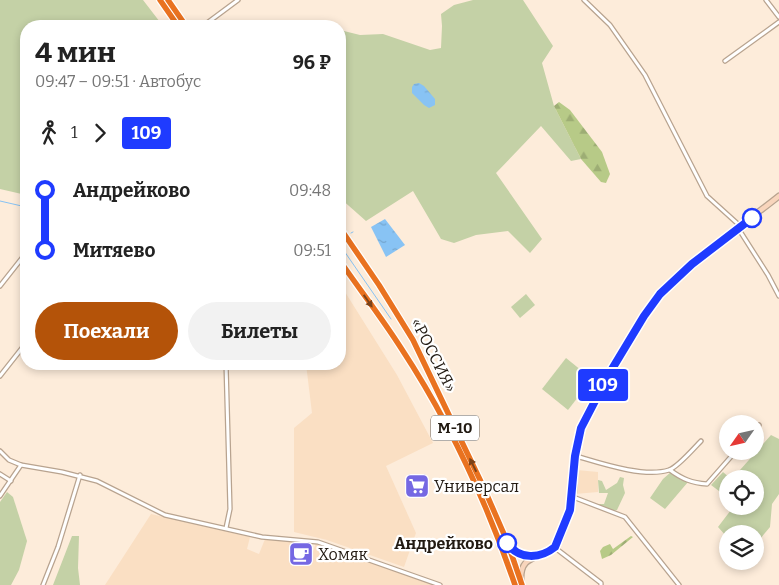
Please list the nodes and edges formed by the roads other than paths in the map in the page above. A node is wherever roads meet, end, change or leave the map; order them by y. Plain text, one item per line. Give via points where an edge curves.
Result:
1 (160, 0) edge
2 (168, 0) edge
3 (238, 0) edge
4 (584, 0) edge
5 (766, 0) edge
6 (779, 17) edge
7 (174, 20) edge
8 (183, 20) edge
9 (210, 20) edge
10 (779, 22) edge
11 (725, 61) dead end
12 (779, 196) edge
13 (738, 228) junction
14 (346, 238) edge
15 (20, 261) edge
16 (346, 270) edge
17 (0, 286) edge
18 (779, 296) edge
19 (20, 351) edge
20 (226, 370) edge
21 (0, 376) edge
22 (701, 441) dead end
23 (0, 450) edge
24 (575, 456) junction
25 (728, 460) edge
26 (21, 466) junction
27 (670, 470) junction
28 (0, 474) edge
29 (80, 475) junction
30 (11, 481) junction
31 (0, 496) edge
32 (573, 497) junction
33 (226, 528) junction
34 (507, 542) junction
35 (554, 547) junction
36 (535, 556) junction
37 (43, 585) edge
38 (440, 585) edge
39 (518, 585) edge
40 (601, 585) edge
41 (679, 585) edge

1 - 7 highway
2 - 8 highway
3 - 9 street
4 - 13 street via 610,25 632,55 707,196 738,224
5 - 6 street
10 - 11 street
12 - 13 street
13 - 18 street
13 - 24 street via 692,264 651,305 585,419
34 -> 14 highway, «РОССИЯ» / М-10 via 412,340
15 - 17 street
16 -> 39 highway, «РОССИЯ» / М-10 via 428,392
19 - 21 street
20 - 33 street via 230,510
22 - 27 street
23 - 26 street
24 - 27 street via 645,472
24 - 32 street
25 - 27 street via 707,484 680,478
26 - 29 street
26 - 30 street
28 - 30 street
29 - 33 street via 165,515
29 - 37 street
30 - 31 street
32 - 35 street via 569,515
32 - 41 street via 626,517
33 - 38 street via 262,537 318,542
34 - 36 street via 517,553
34 - 39 highway, «РОССИЯ» / М-10
35 - 36 street
35 - 40 street
36 - 39 street via 523,568

